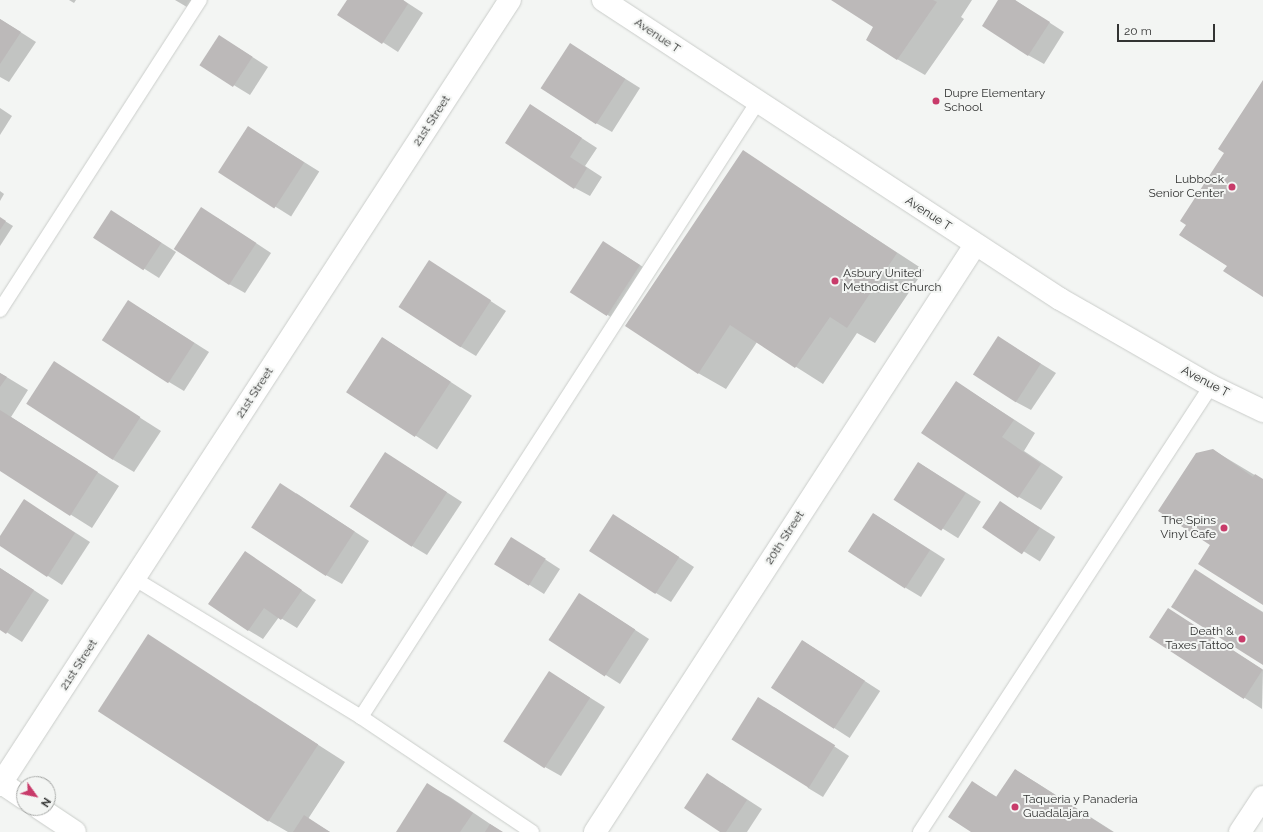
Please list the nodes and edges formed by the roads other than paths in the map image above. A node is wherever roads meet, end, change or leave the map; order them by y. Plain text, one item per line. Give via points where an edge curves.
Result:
1 (200, 0) edge
2 (510, 0) edge
3 (603, 0) edge
4 (757, 103) junction
5 (975, 245) junction
6 (0, 310) edge
7 (1211, 386) junction
8 (1263, 411) edge
9 (135, 579) junction
10 (361, 717) junction
11 (0, 784) edge
12 (16, 793) edge
13 (1263, 797) edge
14 (51, 816) edge
15 (75, 832) edge
16 (532, 832) edge
17 (594, 832) edge
18 (920, 832) edge
19 (1240, 832) edge

1 - 6 lane
2 - 9 street, 21st Street
3 - 4 street, Avenue T
4 - 5 street, Avenue T
4 - 10 lane
5 - 7 street, Avenue T
5 - 17 street, 20th Street
7 - 8 street, Avenue T
7 - 18 lane
9 - 10 lane
9 - 11 street, 21st Street
10 - 16 lane
11 - 12 street
13 - 19 street
14 - 15 street

